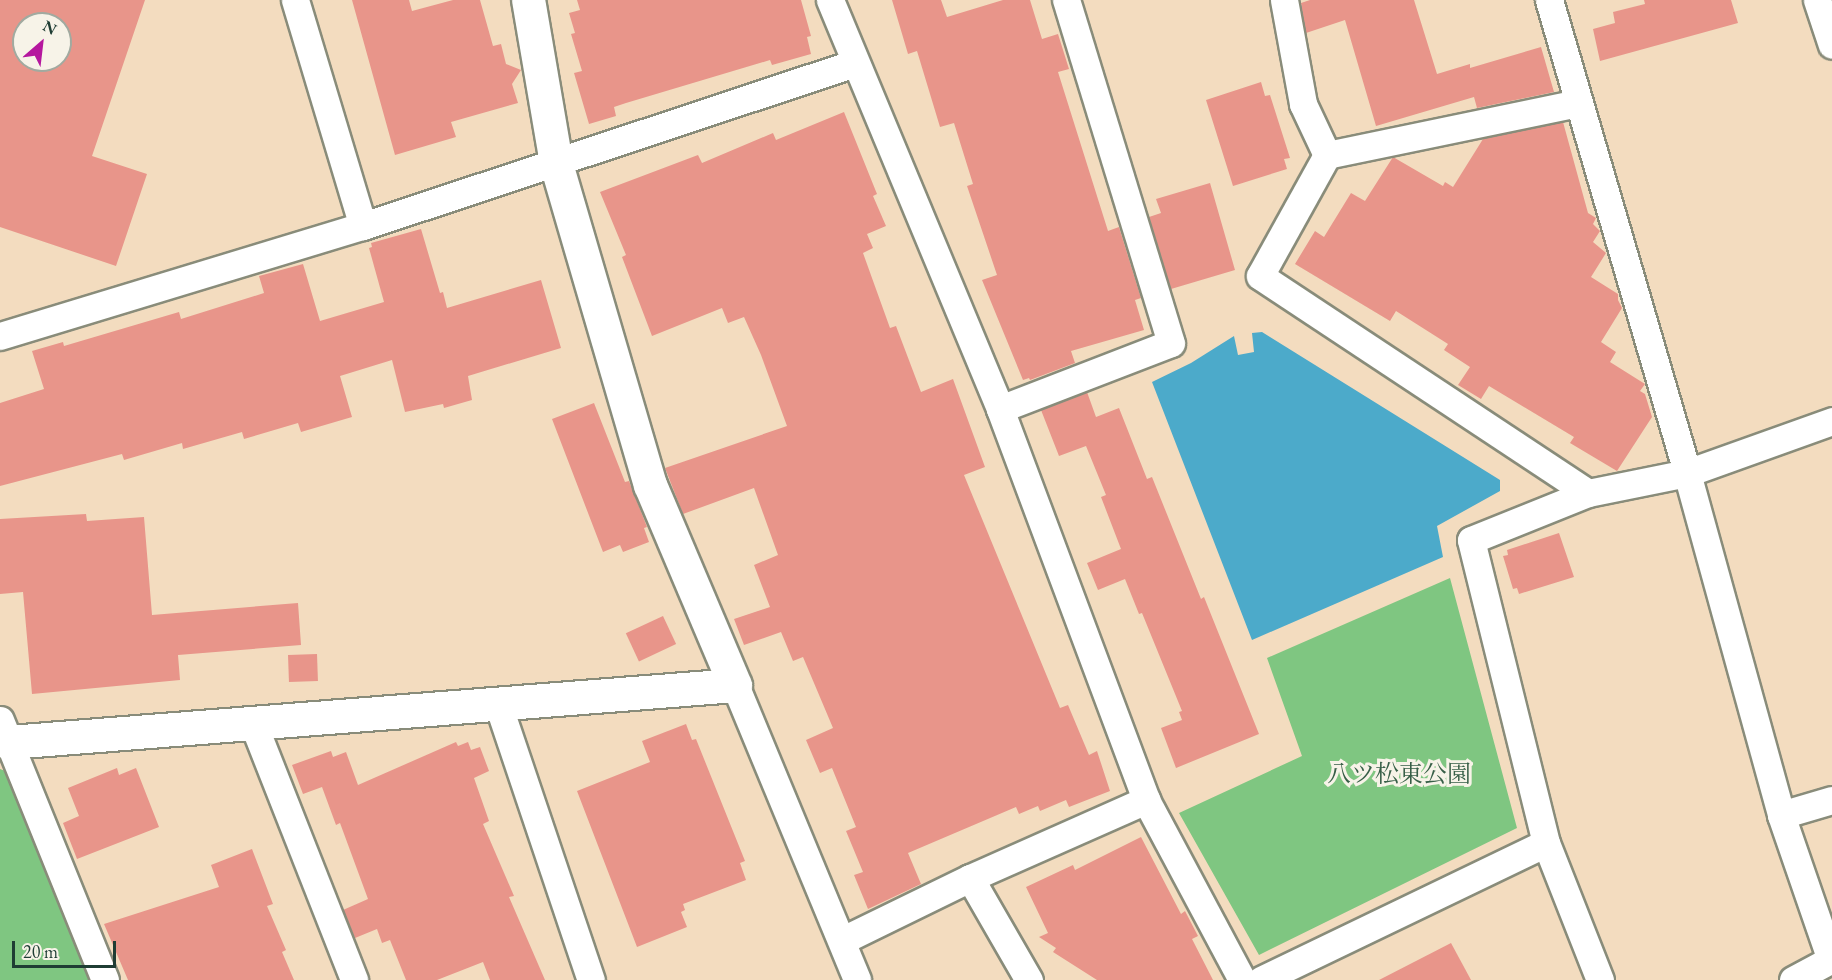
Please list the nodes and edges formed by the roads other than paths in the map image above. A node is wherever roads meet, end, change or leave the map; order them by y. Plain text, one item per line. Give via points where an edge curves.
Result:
1 (295, 0) edge
2 (528, 0) edge
3 (830, 0) edge
4 (1066, 0) edge
5 (1284, 0) edge
6 (1549, 0) edge
7 (1817, 0) edge
8 (1832, 45) edge
9 (855, 63) junction
10 (1578, 103) junction
11 (1327, 155) junction
12 (556, 163) junction
13 (363, 226) junction
14 (0, 336) edge
15 (1000, 409) junction
16 (1832, 421) edge
17 (1687, 473) junction
18 (1588, 493) junction
19 (735, 685) junction
20 (498, 704) junction
21 (253, 723) junction
22 (3, 734) edge
23 (1146, 800) junction
24 (1832, 800) edge
25 (1781, 815) junction
26 (1546, 843) junction
27 (970, 878) junction
28 (843, 940) junction
29 (1831, 959) edge
30 (105, 980) edge
31 (354, 980) edge
32 (591, 980) edge
33 (857, 980) edge
34 (1029, 980) edge
35 (1242, 980) edge
36 (1261, 980) edge
37 (1600, 980) edge
38 (1793, 980) edge

1 - 13 street
2 - 12 street
3 - 9 street
4 - 15 street via 1171,343
5 - 11 street via 1303,104
6 - 10 street
7 - 8 street
9 - 12 street via 570,155
9 - 15 street
10 - 11 street
10 - 17 street
11 - 18 street via 1260,276
12 - 13 street
12 - 19 street via 650,485
13 - 14 street
15 - 23 street
16 - 17 street
17 - 18 street
17 - 25 street
18 - 26 street via 1471,540
19 - 20 street
19 - 28 street
20 - 21 street
20 - 32 street
21 - 22 street
21 - 31 street
22 - 30 street
23 - 27 street
23 - 35 street
24 - 25 street
25 - 29 street
26 - 36 street
26 - 37 street
27 - 28 street
27 - 34 street
28 - 33 street
29 - 38 street

